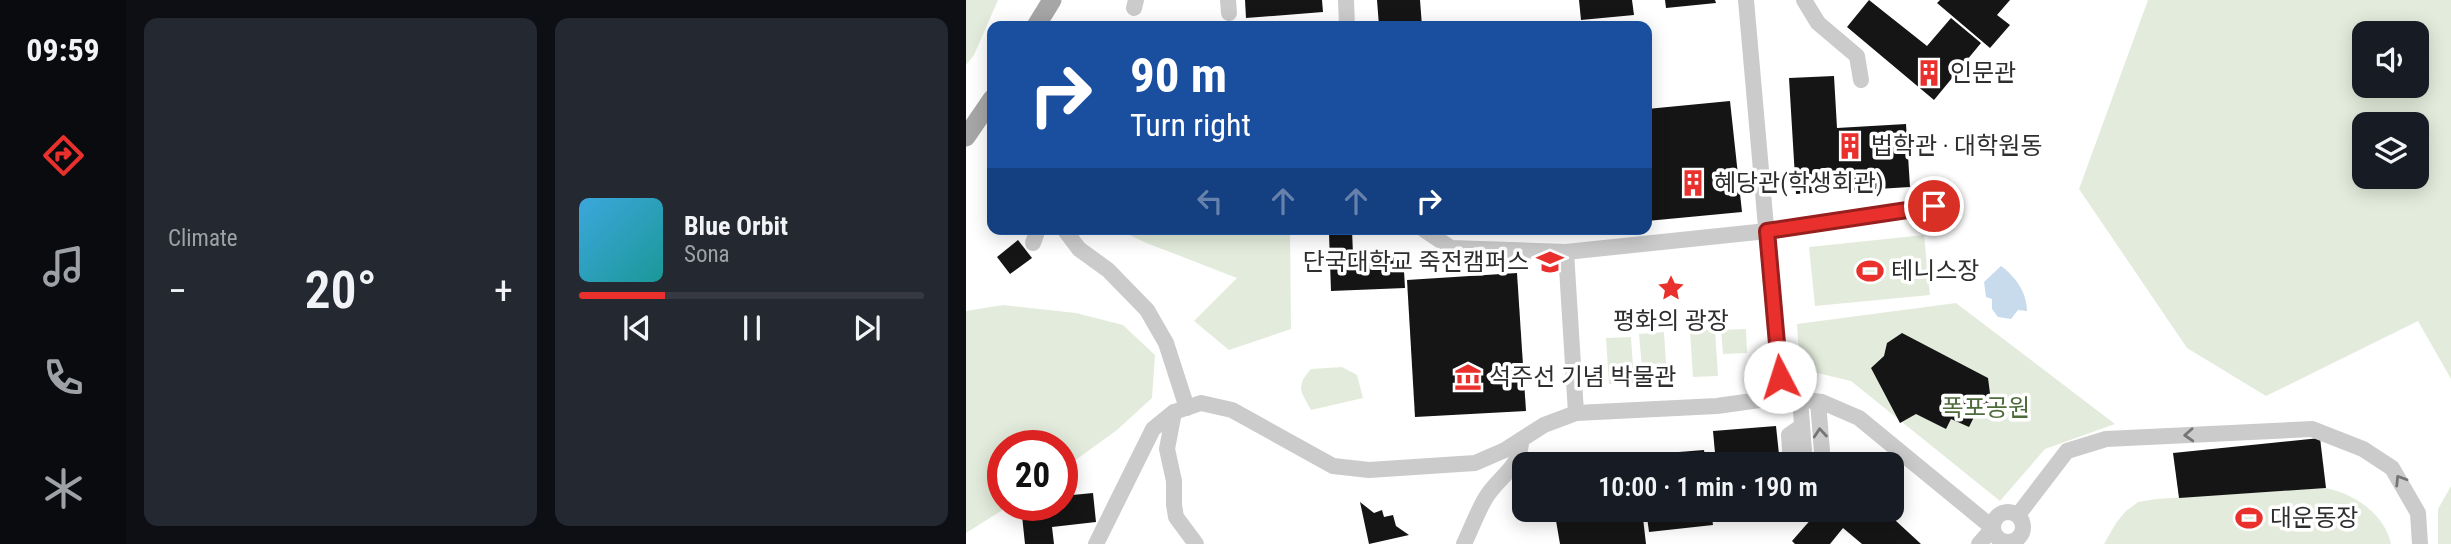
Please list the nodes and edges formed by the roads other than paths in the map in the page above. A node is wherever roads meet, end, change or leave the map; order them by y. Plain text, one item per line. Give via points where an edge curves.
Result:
1 (1052, 0) edge
2 (1346, 0) edge
3 (1746, 0) edge
4 (1804, 0) edge
5 (1039, 21) edge
6 (1347, 21) edge
7 (1861, 80) dead end
8 (987, 106) edge
9 (966, 137) edge
10 (1934, 206) dead end
11 (1767, 231) junction
12 (1068, 235) edge
13 (1432, 235) edge
14 (1566, 252) junction
15 (1782, 397) junction
16 (1800, 399) junction
17 (1818, 402) junction
18 (1181, 410) junction
19 (1576, 413) junction
20 (1802, 426) junction
21 (1521, 440) junction
22 (1790, 452) edge
23 (1804, 452) edge
24 (1822, 452) edge
25 (2018, 515) junction
26 (1993, 528) junction
27 (2020, 541) edge
28 (1096, 544) edge
29 (1196, 544) edge
30 (1464, 544) edge
31 (1979, 544) edge
32 (2420, 544) edge

1 - 5 main road
2 - 6 street
3 - 11 street
4 - 7 street via 1818,23 1857,56
8 - 9 main road
10 - 11 street
11 - 14 street
11 - 15 street
12 - 18 street via 1147,310 1166,343
13 - 14 street via 1451,248
14 - 19 street
15 - 16 street
15 - 19 street via 1717,406
16 - 17 street
16 - 20 street
24 -> 17 street
17 - 26 street via 1859,418
18 - 21 street via 1202,403 1232,410 1333,466 1368,470 1475,463
18 - 28 street via 1153,429
18 - 29 street via 1167,449 1176,517
19 - 21 street
20 - 22 street via 1789,435
20 - 23 street
21 - 30 street via 1517,461 1486,497
25 - 26 street via 1999,515
25 - 27 street via 2024,529
32 -> 25 street via 2418,513 2392,468 2363,449 2312,429 2106,439 2067,451
26 - 27 street via 1997,538 2006,543
26 - 31 street

